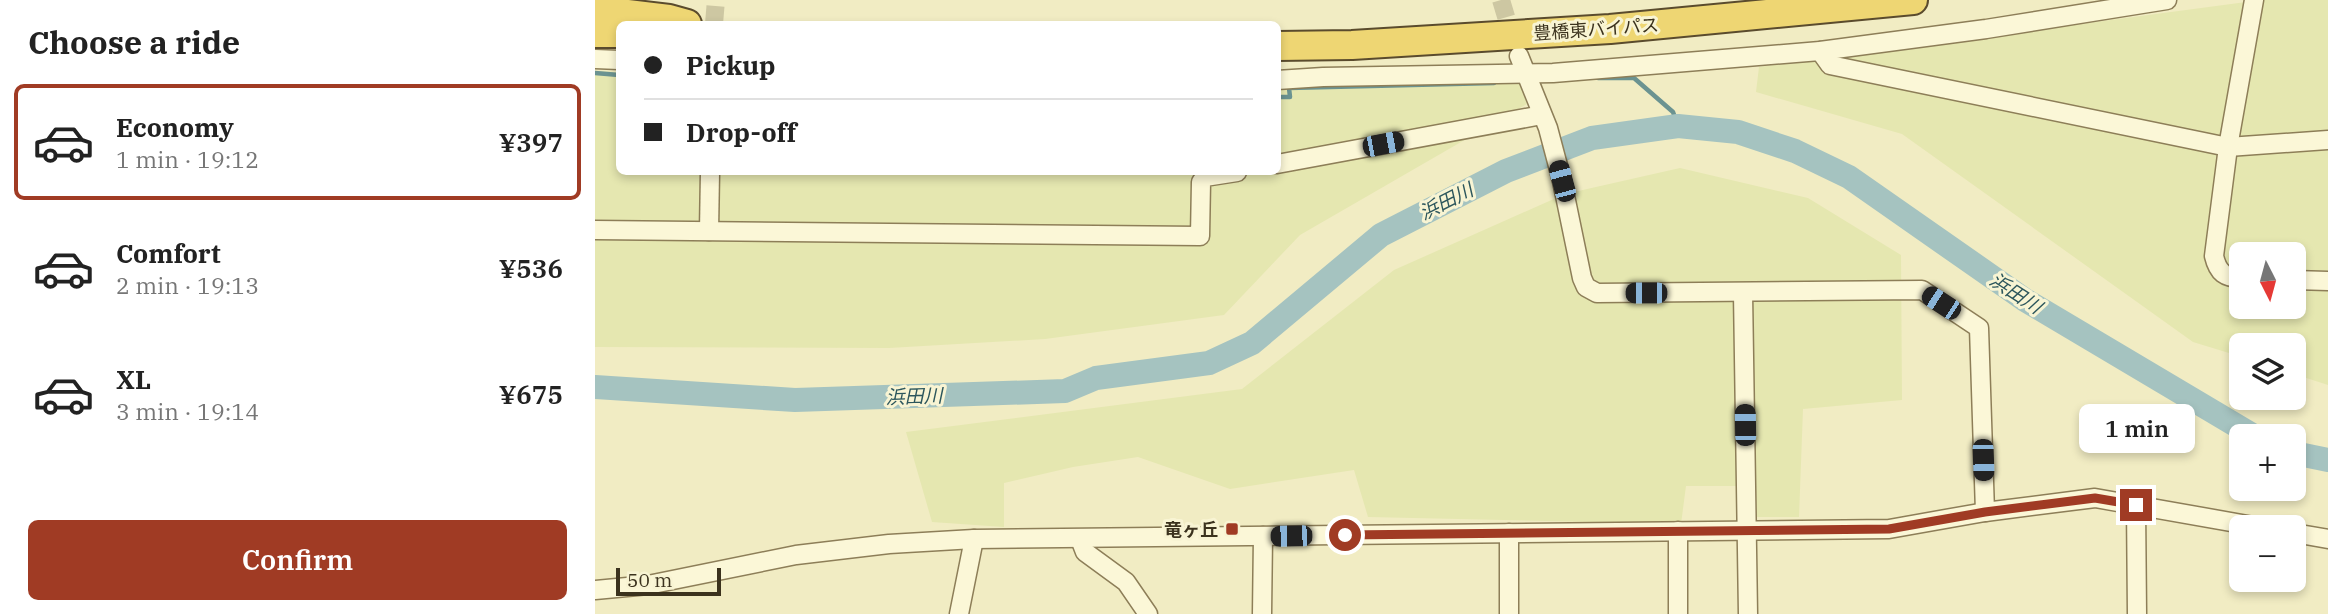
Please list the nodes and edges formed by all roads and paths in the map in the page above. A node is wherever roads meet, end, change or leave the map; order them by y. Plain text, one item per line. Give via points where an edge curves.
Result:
1 (1913, 0) edge
2 (2167, 0) edge
3 (2254, 0) edge
4 (595, 10) edge
5 (676, 21) edge
6 (595, 30) edge
7 (616, 31) edge
8 (1281, 46) edge
9 (1821, 51) junction
10 (595, 59) edge
11 (616, 60) edge
12 (1522, 65) junction
13 (1281, 80) edge
14 (1545, 122) junction
15 (2328, 140) edge
16 (2228, 147) junction
17 (1281, 163) edge
18 (710, 175) edge
19 (1218, 175) edge
20 (595, 230) edge
21 (709, 231) junction
22 (2229, 278) edge
23 (2307, 280) edge
24 (2328, 281) edge
25 (1744, 293) junction
26 (2136, 505) junction
27 (1985, 512) junction
28 (2229, 522) edge
29 (1746, 530) junction
30 (1678, 531) junction
31 (1509, 533) junction
32 (2306, 535) edge
33 (1263, 536) junction
34 (974, 539) junction
35 (1080, 539) junction
36 (2328, 539) edge
37 (595, 590) edge
38 (959, 614) edge
39 (1148, 614) edge
40 (1262, 614) edge
41 (1509, 614) edge
42 (1678, 614) edge
43 (1748, 614) edge
44 (2137, 614) edge

1 - 8 highway, 豊橋東バイパス via 1610,29
2 - 9 street
3 - 16 street
4 - 5 highway
6 - 7 highway
9 - 12 street via 1553,73
9 - 16 street via 1830,65
10 - 11 street
12 - 13 street
12 - 14 street
14 - 17 street
14 - 25 street via 1586,287 1597,293
15 - 16 street
16 - 22 street via 2214,256 2217,269
18 - 21 street
19 - 21 street via 1201,182 1200,236
20 - 21 street
23 - 24 street
25 - 27 street via 1922,290 1979,328
25 - 29 street
26 - 27 street via 2095,498
26 - 28 street
26 - 44 street
27 - 29 street via 1889,529
29 - 30 street
29 - 43 street
30 - 31 street
30 - 42 street
31 - 33 street
31 - 41 street
32 - 36 street
33 - 35 street
33 - 40 street
34 - 35 street
34 - 37 street via 796,555 648,585
34 - 38 street
35 - 39 street via 1085,552 1126,582

